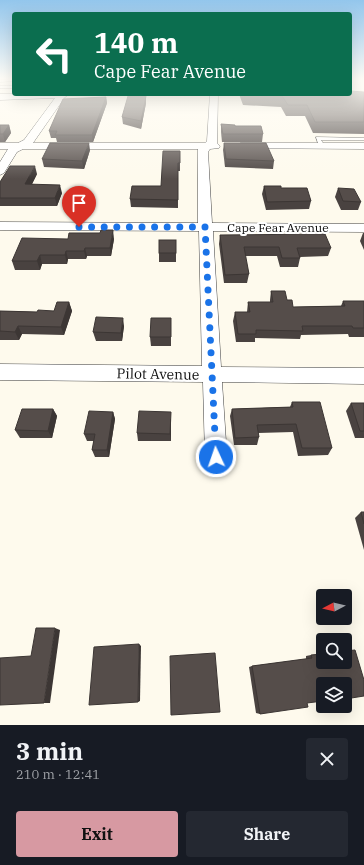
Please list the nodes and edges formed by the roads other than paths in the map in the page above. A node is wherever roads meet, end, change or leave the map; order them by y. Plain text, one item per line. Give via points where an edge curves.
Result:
1 (51, 112) edge
2 (213, 112) edge
3 (364, 139) edge
4 (0, 146) edge
5 (21, 146) junction
6 (221, 146) junction
7 (322, 146) junction
8 (364, 146) edge
9 (0, 171) edge
10 (0, 226) edge
11 (205, 227) junction
12 (364, 228) edge
13 (0, 372) edge
14 (212, 374) junction
15 (364, 376) edge
16 (216, 457) dead end

1 - 5 street via 28,142
2 - 6 street via 212,142
3 - 7 lane via 318,138
4 - 5 street
5 - 6 street
5 - 9 street via 12,150
6 - 7 street
6 - 11 street via 202,151
7 - 8 street
10 - 11 street, Cape Fear Avenue
11 - 12 street, Cape Fear Avenue
11 - 14 street
13 - 14 street, Pilot Avenue
14 - 15 street, Pilot Avenue
14 - 16 street

